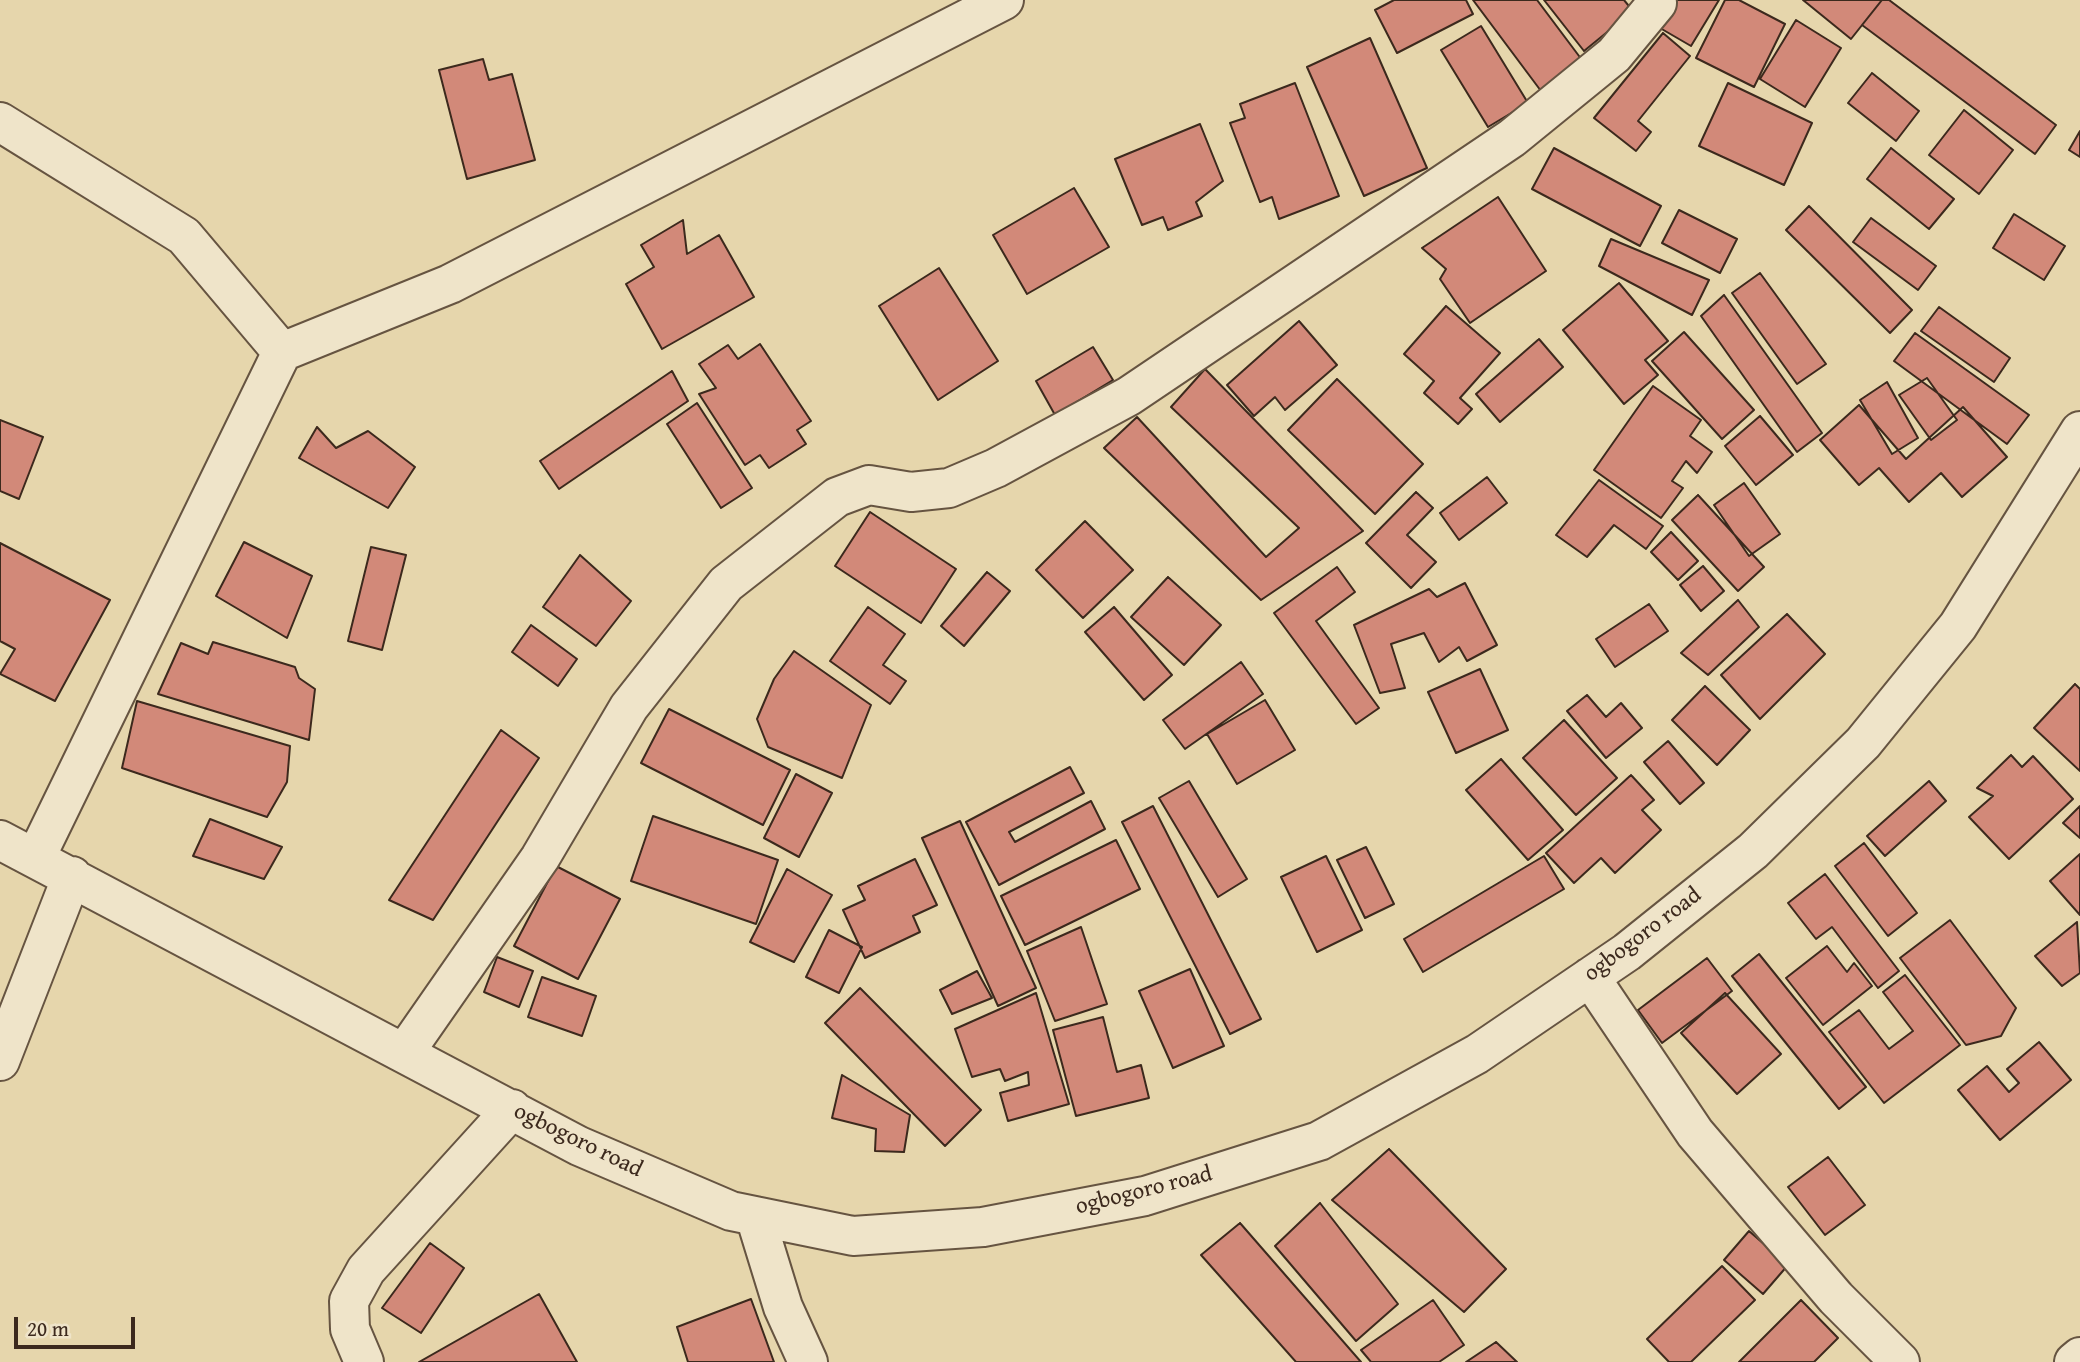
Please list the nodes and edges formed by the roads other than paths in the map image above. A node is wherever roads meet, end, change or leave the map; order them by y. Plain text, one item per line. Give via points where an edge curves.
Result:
1 (1004, 0) edge
2 (1657, 3) dead end
3 (0, 122) edge
4 (282, 352) junction
5 (2080, 431) edge
6 (2070, 477) edge
7 (0, 840) edge
8 (36, 857) junction
9 (72, 876) junction
10 (1590, 977) junction
11 (405, 1052) junction
12 (0, 1061) edge
13 (512, 1109) junction
14 (755, 1216) junction
15 (2080, 1357) edge
16 (364, 1362) edge
17 (808, 1362) edge
18 (1900, 1362) edge
19 (2074, 1362) edge

1 - 4 street via 450,284
2 - 11 street via 1614,55 1511,138 1129,396 996,468 949,488 911,492 869,485 837,497 726,584 629,707 540,858
3 - 4 street via 184,236
4 - 8 street
5 - 6 street, ogbogoro road
6 - 10 street, ogbogoro road via 1863,743 1754,851
7 - 8 street, ogbogoro road
8 - 9 street, ogbogoro road
9 - 11 street, ogbogoro road
9 - 12 street
10 - 14 street, ogbogoro road via 1477,1054 1319,1140 1145,1196 983,1227 853,1236
10 - 18 street via 1695,1133 1836,1298
11 - 13 street, ogbogoro road
13 - 14 street, ogbogoro road via 579,1146
13 - 16 street via 366,1270 349,1301 350,1329
14 - 17 street via 783,1307
15 - 19 street

